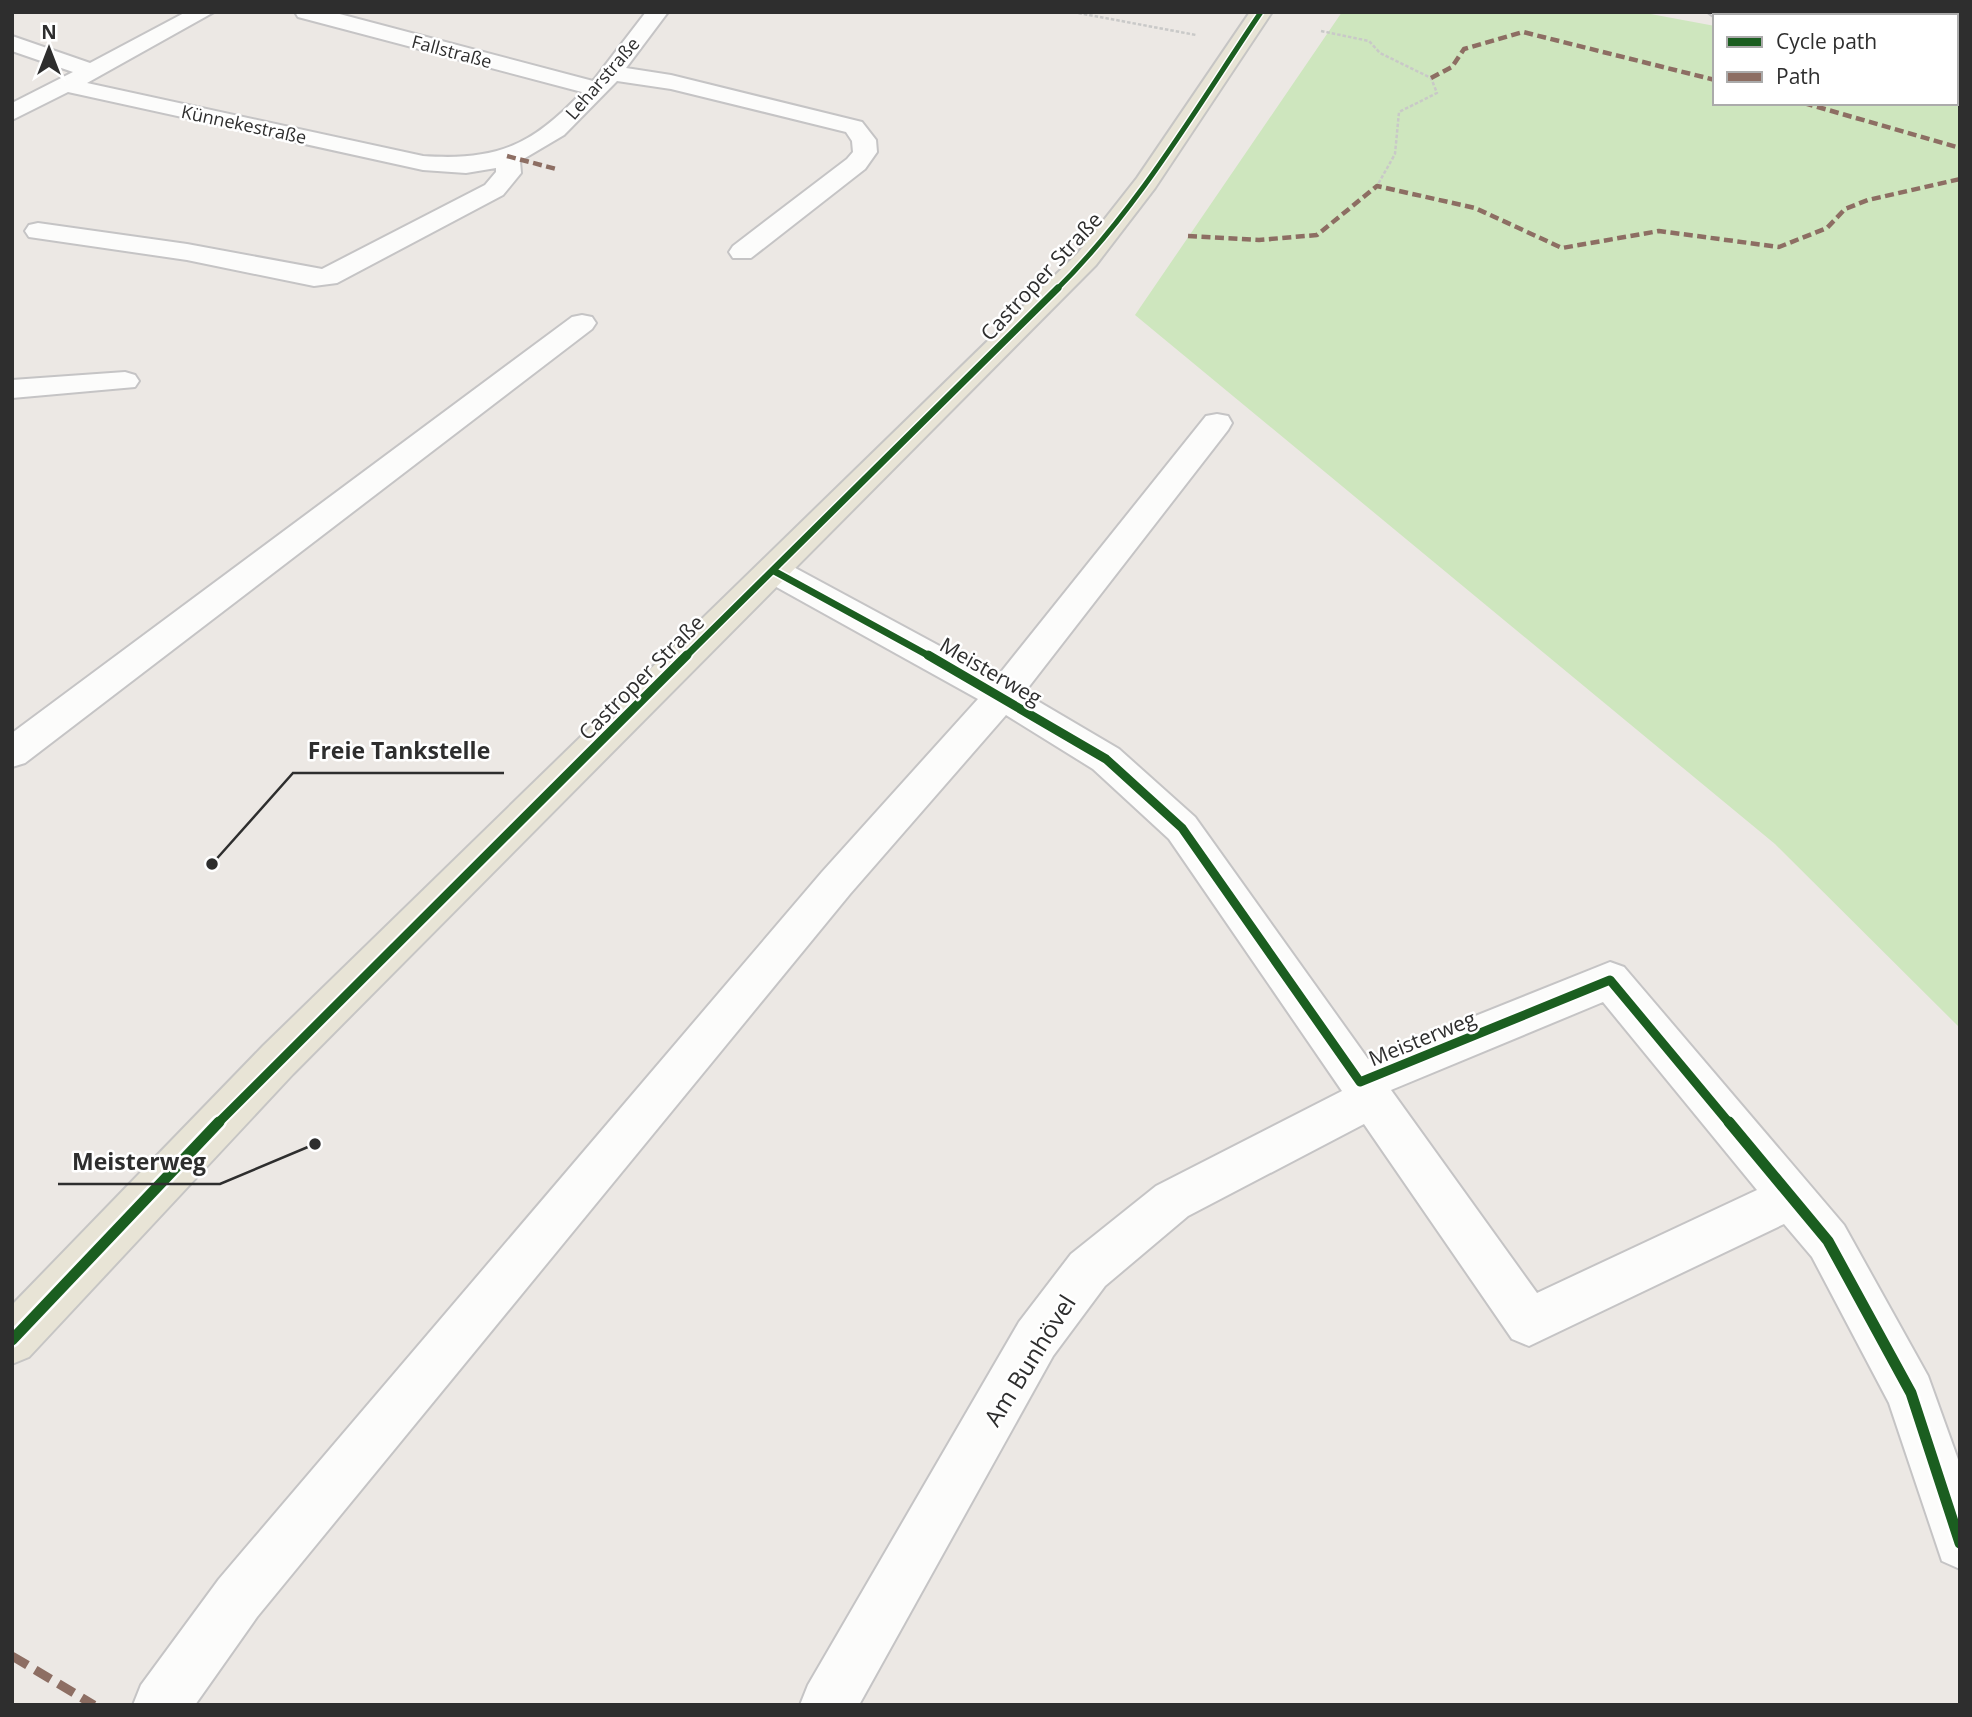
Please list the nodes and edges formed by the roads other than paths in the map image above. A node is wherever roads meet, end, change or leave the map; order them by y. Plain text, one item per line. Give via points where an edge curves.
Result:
1 (203, 12) edge
2 (306, 12) edge
3 (657, 12) edge
4 (1261, 12) edge
5 (12, 43) edge
6 (92, 71) junction
7 (604, 81) junction
8 (66, 85) junction
9 (12, 113) edge
10 (508, 156) junction
11 (423, 163) joint
12 (38, 231) dead end
13 (742, 252) dead end
14 (582, 323) dead end
15 (125, 381) dead end
16 (12, 389) edge
17 (1217, 423) dead end
18 (774, 571) junction
19 (1002, 696) junction
20 (12, 753) edge
21 (1366, 1090) junction
22 (1791, 1197) junction
23 (12, 1340) edge
24 (1960, 1543) edge
25 (161, 1705) edge
26 (828, 1705) edge

1 - 6 street
2 - 7 street, Fallstraße
3 - 7 street, Leharstraße
4 - 18 main road, Castroper Straße via 1146,183 1087,259
5 - 6 street
6 - 8 street
7 - 10 street, Leharstraße via 552,134
7 - 13 street, Fallstraße via 671,82 854,127 864,140 865,152 856,164
8 - 9 street
8 - 11 street, Künnekestraße
10 - 11 street, Leharstraße via 473,165
10 - 12 street via 509,173 494,190 328,277
14 - 20 street
15 - 16 street
17 - 19 street
18 - 19 street, Meisterweg
18 - 23 main road, Castroper Straße via 278,1060
19 - 21 street, Meisterweg via 1105,760 1182,828
19 - 25 street via 836,883 238,1598
21 - 22 street, Meisterweg via 1610,980
21 - 22 street, Meisterweg via 1529,1322
21 - 26 street, Am Bunhövel via 1172,1201 1088,1270 1036,1339
22 - 24 street, Meisterweg via 1828,1241 1911,1393

